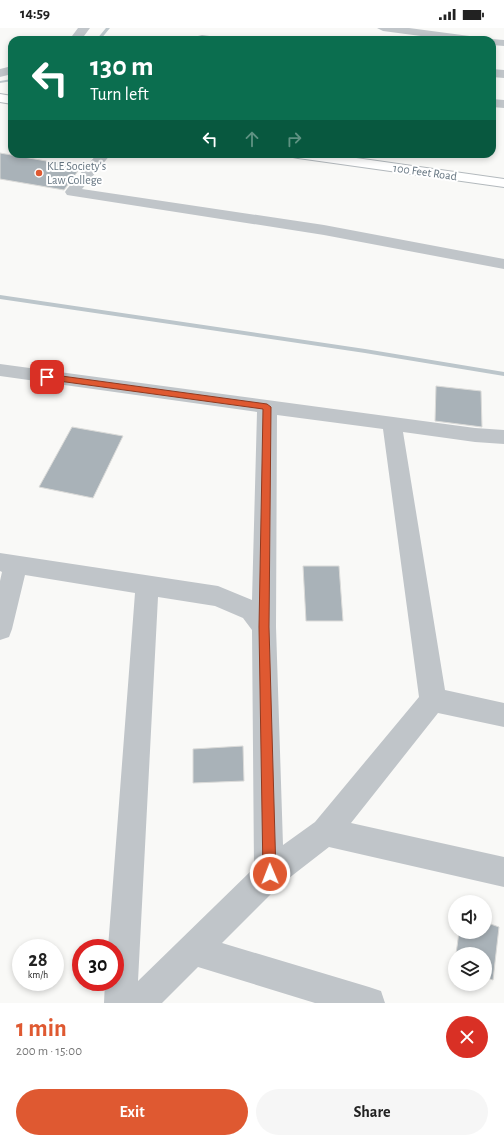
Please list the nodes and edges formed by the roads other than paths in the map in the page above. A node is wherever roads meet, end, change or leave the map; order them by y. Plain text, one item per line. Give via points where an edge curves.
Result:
1 (212, 28) edge
2 (383, 28) edge
3 (204, 36) edge
4 (464, 36) edge
5 (101, 158) edge
6 (326, 158) edge
7 (419, 158) edge
8 (504, 170) edge
9 (504, 183) edge
10 (504, 264) edge
11 (0, 370) edge
12 (267, 407) junction
13 (392, 424) junction
14 (504, 437) edge
15 (8, 563) edge
16 (148, 585) junction
17 (264, 627) junction
18 (0, 629) edge
19 (433, 700) junction
20 (504, 716) edge
21 (325, 832) junction
22 (504, 872) edge
23 (270, 874) junction
24 (193, 950) junction
25 (120, 1003) edge
26 (139, 1003) edge
27 (369, 1003) edge

1 - 3 street
2 - 4 street
5 - 10 street via 72,192 324,230
6 - 9 main road, 100 Feet Road
7 - 8 main road, 100 Feet Road
11 - 12 street
12 - 13 street
12 - 17 street
13 - 14 street
13 - 19 street
15 - 16 street
15 - 18 street
16 - 17 street via 218,596 252,611
16 - 25 street
17 - 23 street
19 - 20 street
19 - 21 street
21 - 22 street
21 - 23 street
23 - 24 street
24 - 26 street
24 - 27 street

